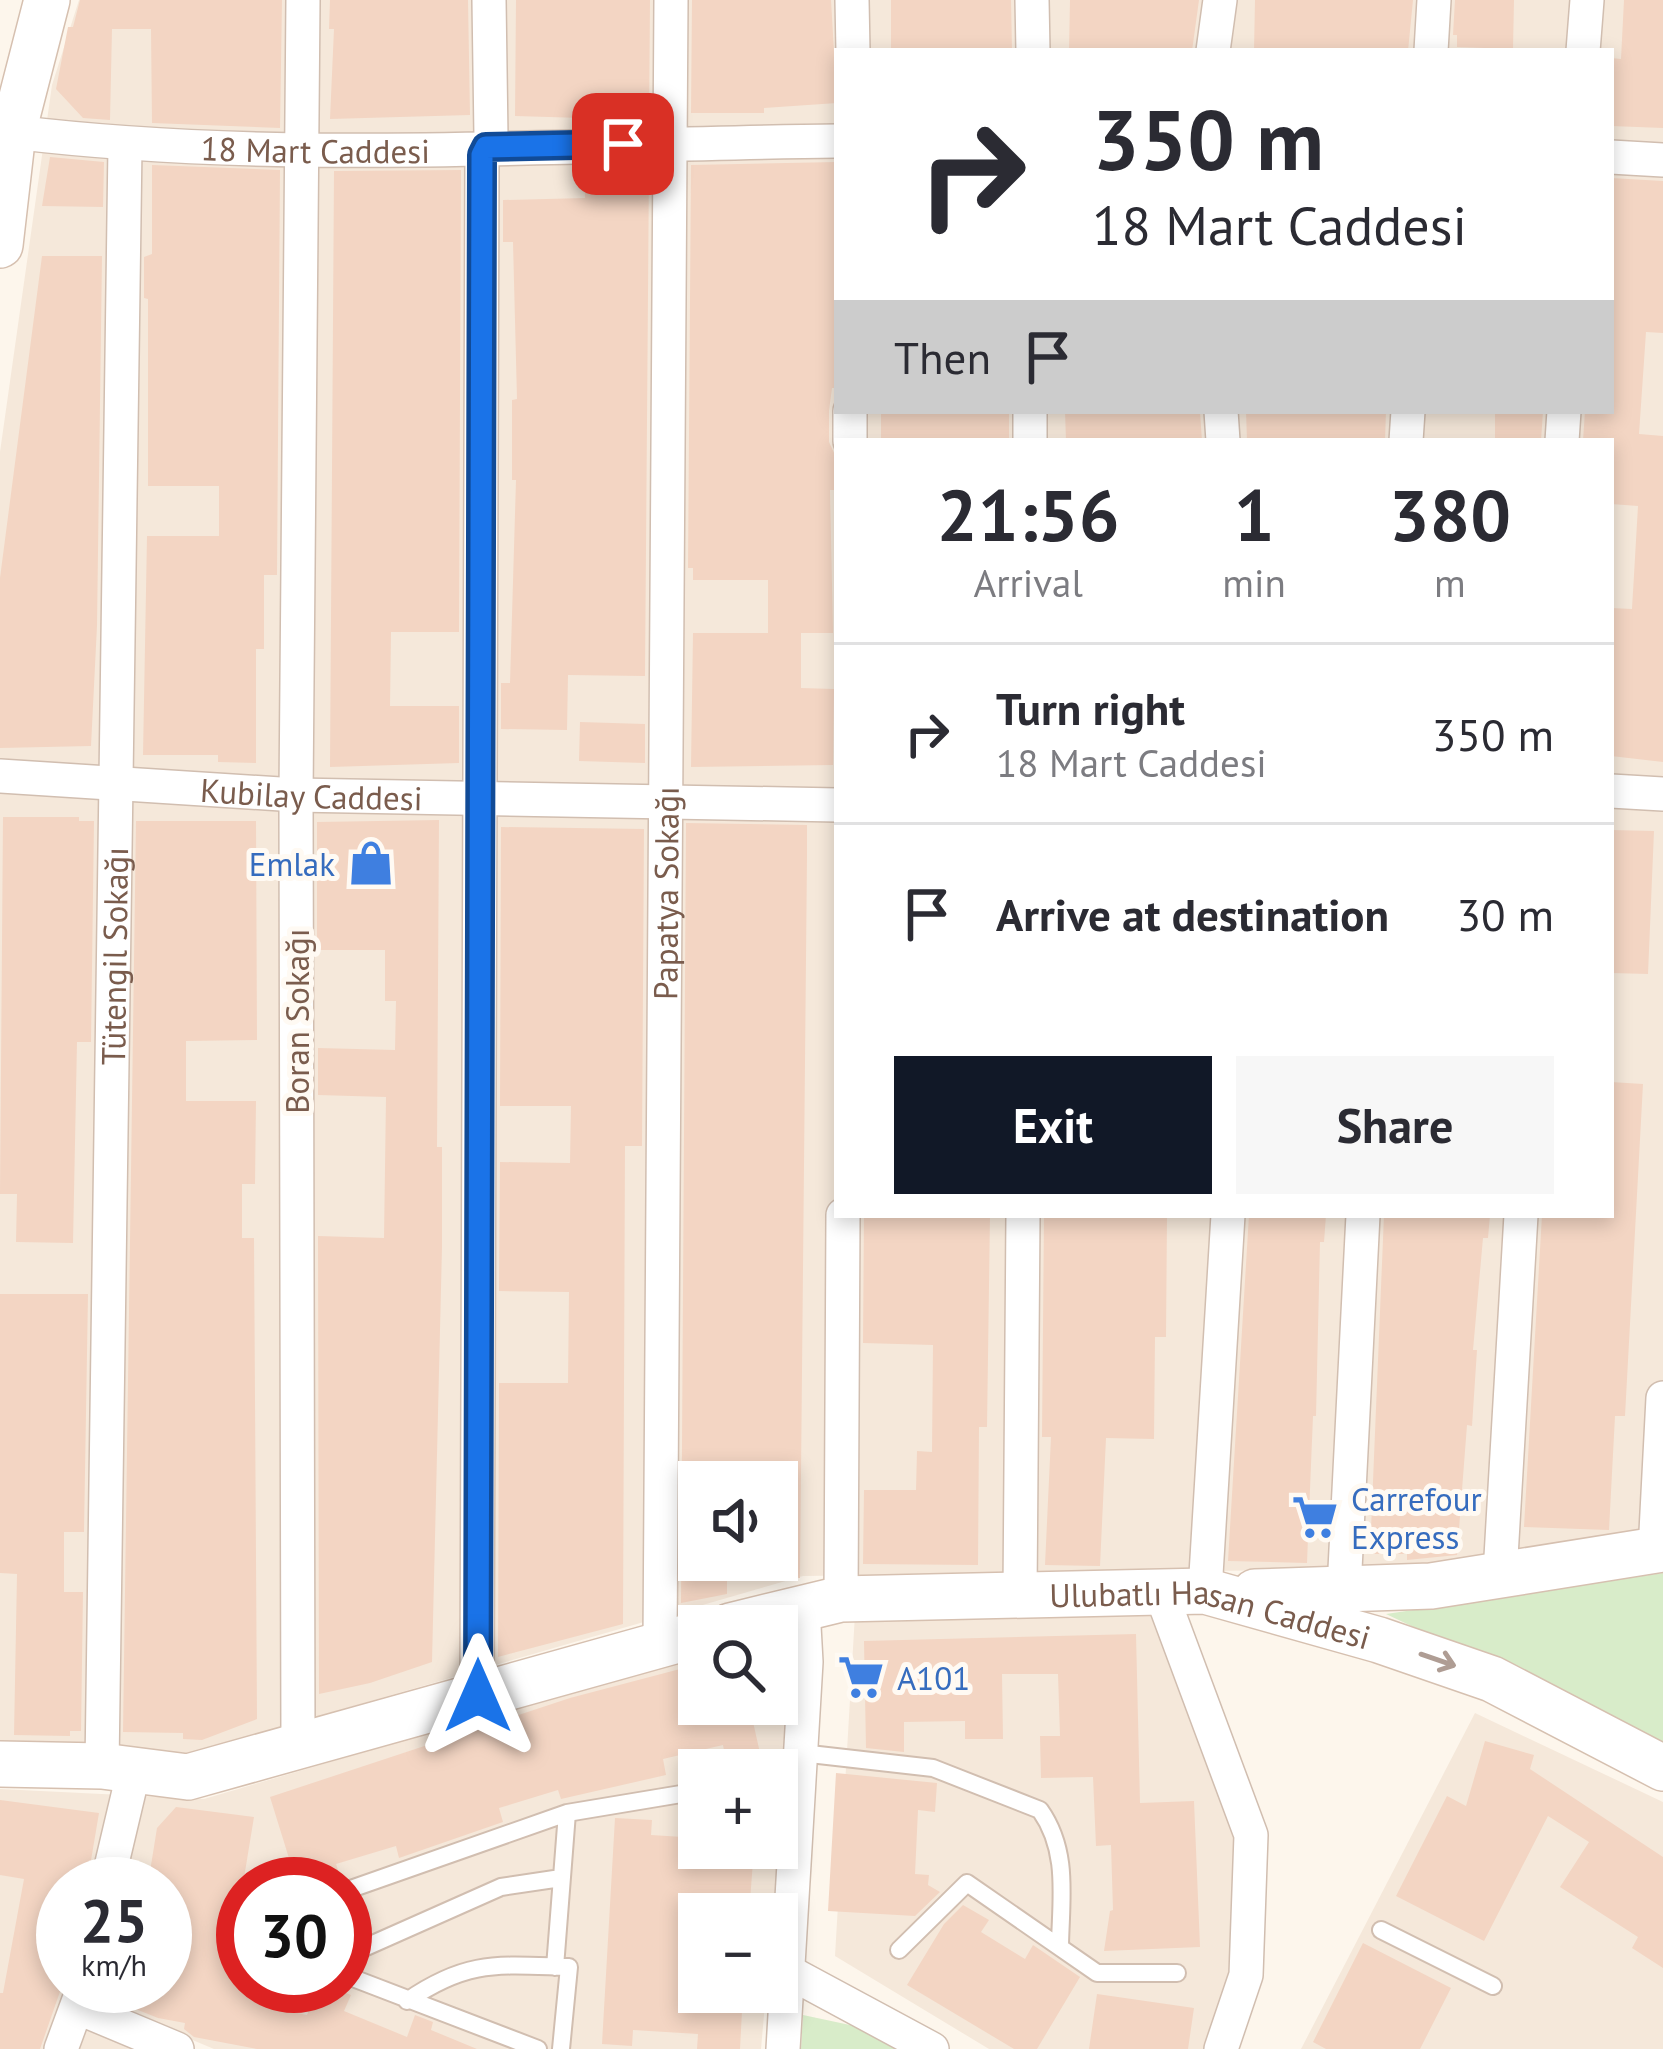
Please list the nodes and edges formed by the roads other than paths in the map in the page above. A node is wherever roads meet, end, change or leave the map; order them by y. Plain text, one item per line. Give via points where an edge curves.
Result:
1 (20, 0) edge
2 (46, 0) edge
3 (303, 0) edge
4 (489, 0) edge
5 (670, 0) edge
6 (852, 0) edge
7 (1032, 0) edge
8 (1220, 0) edge
9 (1434, 0) edge
10 (1587, 0) edge
11 (853, 48) edge
12 (1033, 48) edge
13 (1213, 48) edge
14 (1430, 48) edge
15 (1583, 48) edge
16 (0, 73) edge
17 (13, 132) junction
18 (834, 141) edge
19 (669, 143) junction
20 (125, 146) junction
21 (301, 149) junction
22 (484, 151) junction
23 (1614, 157) edge
24 (1663, 160) edge
25 (0, 245) edge
26 (0, 776) edge
27 (114, 780) junction
28 (1614, 791) edge
29 (1663, 794) edge
30 (296, 796) junction
31 (483, 796) junction
32 (666, 802) junction
33 (834, 805) edge
34 (843, 1218) edge
35 (1023, 1218) edge
36 (1228, 1218) edge
37 (1364, 1218) edge
38 (1521, 1218) edge
39 (1663, 1398) edge
40 (1659, 1550) edge
41 (1500, 1574) junction
42 (1366, 1588) junction
43 (1183, 1592) junction
44 (1020, 1594) junction
45 (822, 1604) junction
46 (679, 1605) edge
47 (798, 1610) edge
48 (678, 1639) edge
49 (1379, 1640) junction
50 (478, 1696) junction
51 (298, 1748) junction
52 (795, 1749) edge
53 (0, 1764) edge
54 (118, 1768) junction
55 (1663, 1768) edge
56 (798, 1772) edge
57 (678, 1795) edge
58 (567, 1814) junction
59 (110, 1857) edge
60 (561, 1878) junction
61 (372, 1882) edge
62 (1381, 1930) dead end
63 (372, 1944) edge
64 (1060, 1945) junction
65 (898, 1950) dead end
66 (555, 1967) junction
67 (1177, 1973) dead end
68 (798, 1977) edge
69 (372, 1986) edge
70 (1493, 1986) dead end
71 (407, 2001) junction
72 (75, 2013) edge
73 (110, 2013) edge
74 (786, 2013) edge
75 (61, 2049) edge
76 (176, 2049) edge
77 (538, 2049) edge
78 (561, 2049) edge
79 (783, 2049) edge
80 (932, 2049) edge
81 (1221, 2049) edge

1 - 16 street
2 - 17 street
3 - 21 street, Boran Sokağı
4 - 22 street via 491,137
5 - 19 street, Papatya Sokağı
6 - 11 street
7 - 12 street
8 - 13 street
9 - 14 street
10 - 15 street
16 - 17 street
17 - 20 street, 18 Mart Caddesi
17 - 25 street
18 - 19 street, 18 Mart Caddesi
19 - 22 street, 18 Mart Caddesi
19 - 32 street, Papatya Sokağı
20 - 21 street, 18 Mart Caddesi
20 - 27 street, Tütengil Sokağı
21 - 22 street, 18 Mart Caddesi
21 - 30 street, Boran Sokağı
22 - 31 street
23 - 24 street
26 - 27 street, Kubilay Caddesi
27 - 30 street, Kubilay Caddesi
27 - 54 street, Tütengil Sokağı
28 - 29 street
30 - 31 street, Kubilay Caddesi
30 - 51 street, Boran Sokağı
31 - 32 street, Kubilay Caddesi
31 - 50 street
32 - 33 street, Kubilay Caddesi
32 - 46 street, Papatya Sokağı
34 - 45 street
35 - 44 street
36 - 43 street
37 - 42 street
38 - 41 street
39 - 40 street
40 - 41 street
41 - 42 street
42 - 43 street
42 - 49 street via 1370,1629
43 - 44 street, Ulubatlı Hasan Caddesi
43 - 49 street, Ulubatlı Hasan Caddesi
43 - 81 street via 1251,1835 1246,1976
44 - 45 street, Ulubatlı Hasan Caddesi
45 - 47 street, Ulubatlı Hasan Caddesi
45 - 52 street
48 - 50 street
49 -> 55 street, Ulubatlı Hasan Caddesi via 1492,1678
50 - 51 street
51 - 54 street via 188,1777
53 - 54 street
54 - 59 street, Tütengil Sokağı
56 - 64 lane via 933,1768 1040,1810 1061,1858
57 - 58 lane
58 - 60 lane
58 - 61 lane
60 - 63 lane via 501,1887
60 - 66 lane
62 - 70 lane
64 - 65 lane via 967,1883
64 - 67 lane via 1097,1972
66 - 71 lane via 467,1969
66 - 78 lane via 569,1967
68 - 80 street
69 - 71 lane
71 - 77 lane
72 - 75 street
73 - 76 street
74 - 79 street

